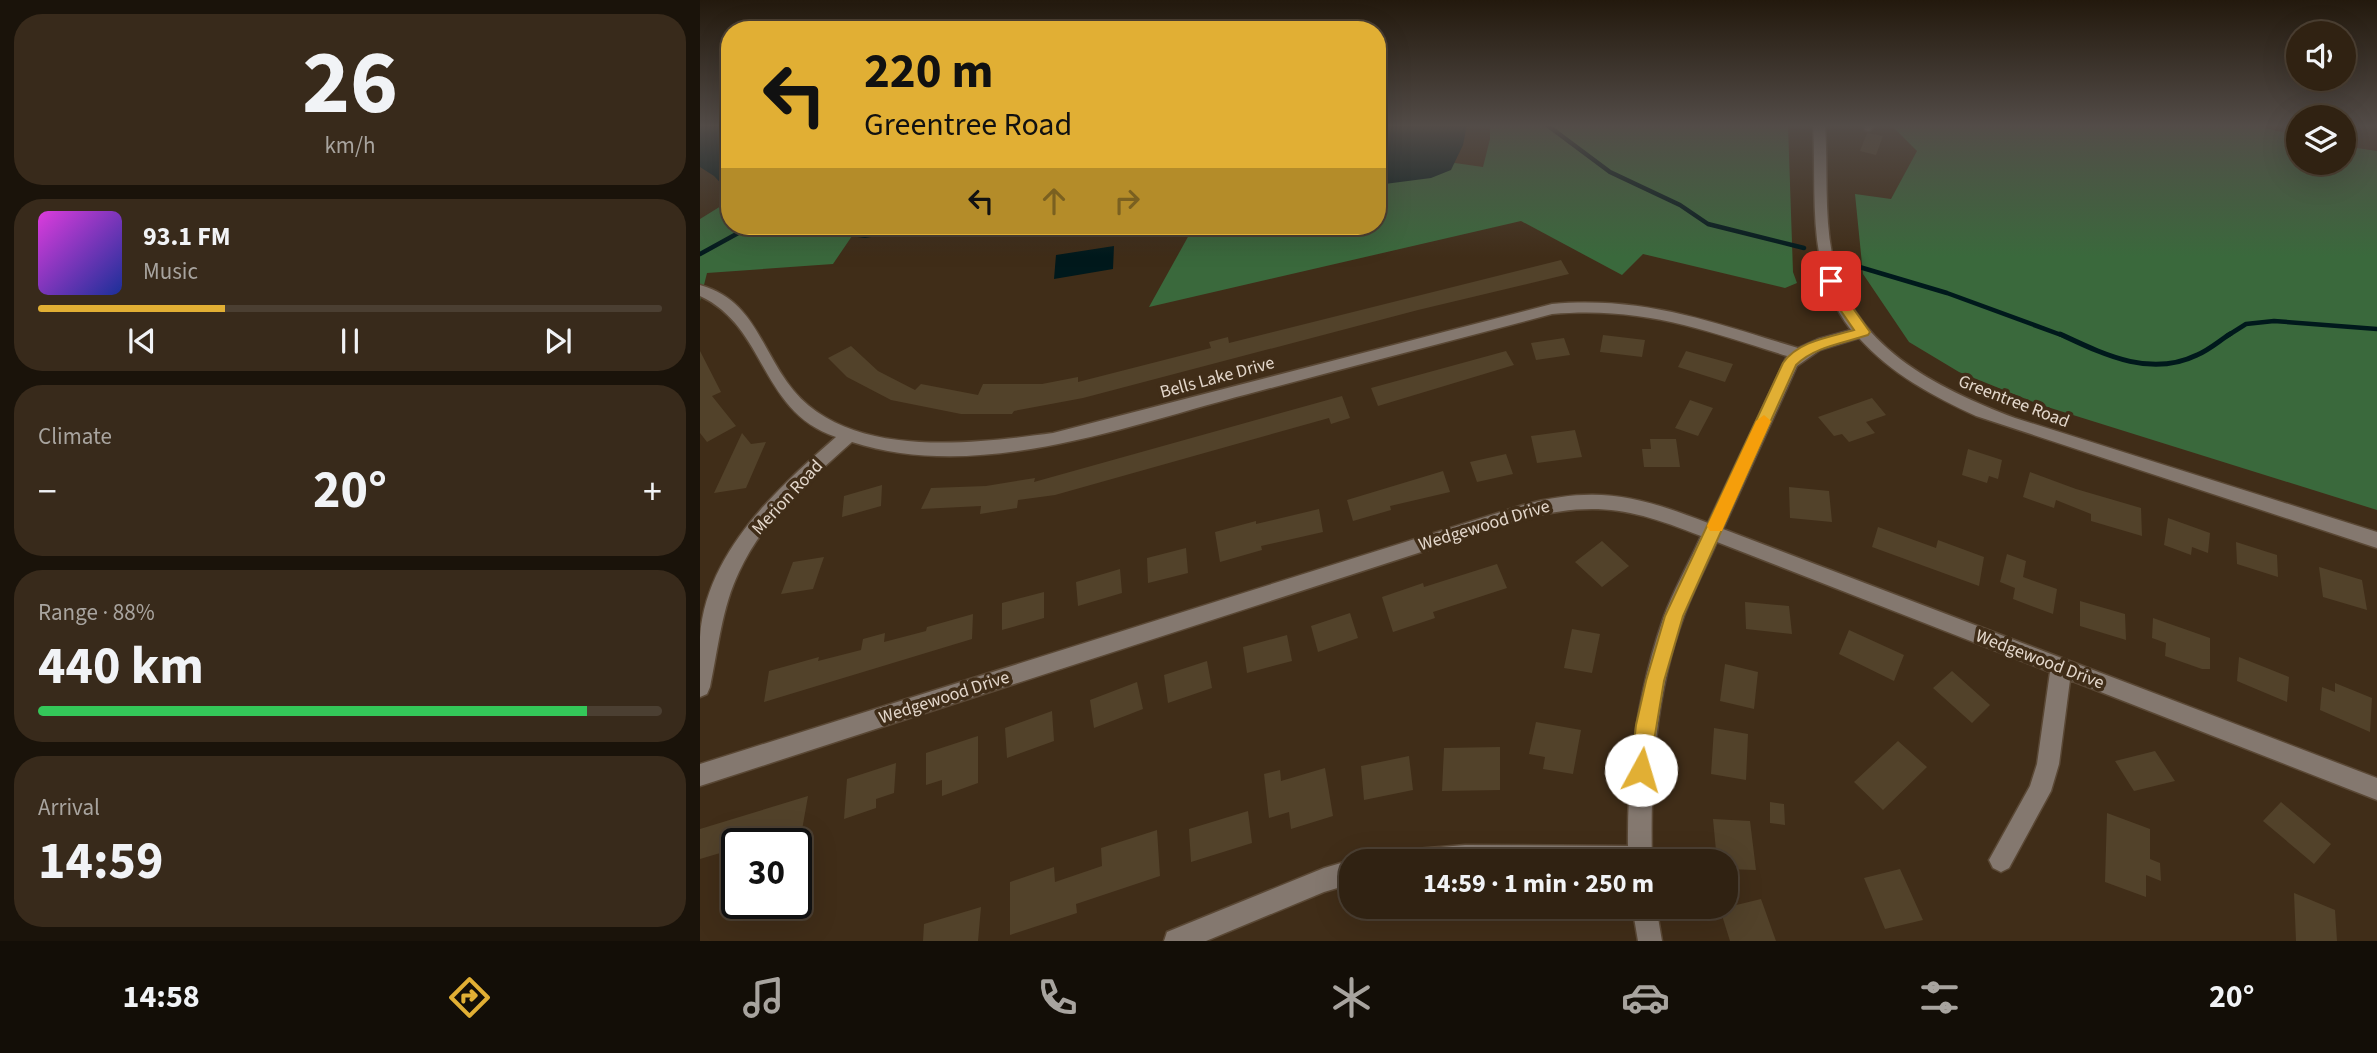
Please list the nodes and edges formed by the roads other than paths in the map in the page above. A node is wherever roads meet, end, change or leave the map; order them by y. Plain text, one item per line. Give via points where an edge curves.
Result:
1 (1821, 169) edge
2 (700, 290) edge
3 (1863, 332) junction
4 (1798, 354) junction
5 (849, 435) junction
6 (1713, 532) junction
7 (2377, 540) edge
8 (2061, 667) junction
9 (700, 687) edge
10 (700, 775) edge
11 (2377, 789) edge
12 (1640, 849) edge
13 (2001, 860) dead end
14 (1339, 876) edge
15 (1646, 919) edge
16 (1216, 933) edge
17 (1176, 941) edge
18 (1650, 941) edge

1 - 3 street, Greentree Road via 1828,271 1837,295
2 - 5 street, Bells Lake Drive via 739,315 791,399 816,419
3 - 4 street
3 - 7 street, Greentree Road via 1906,373 1982,412
4 - 5 street, Bells Lake Drive via 1670,314 1618,304 1578,305 1053,439 944,450
4 - 6 street
5 - 9 street, Merion Road via 776,503 740,551 715,611
6 - 8 street, Wedgewood Drive
6 - 10 street, Wedgewood Drive via 1628,503 1587,500 1545,506
6 - 12 street via 1674,616 1655,681 1641,770
8 - 11 street, Wedgewood Drive
8 - 13 street via 2049,764 2040,791
14 - 16 street
15 - 18 street
16 - 17 street

